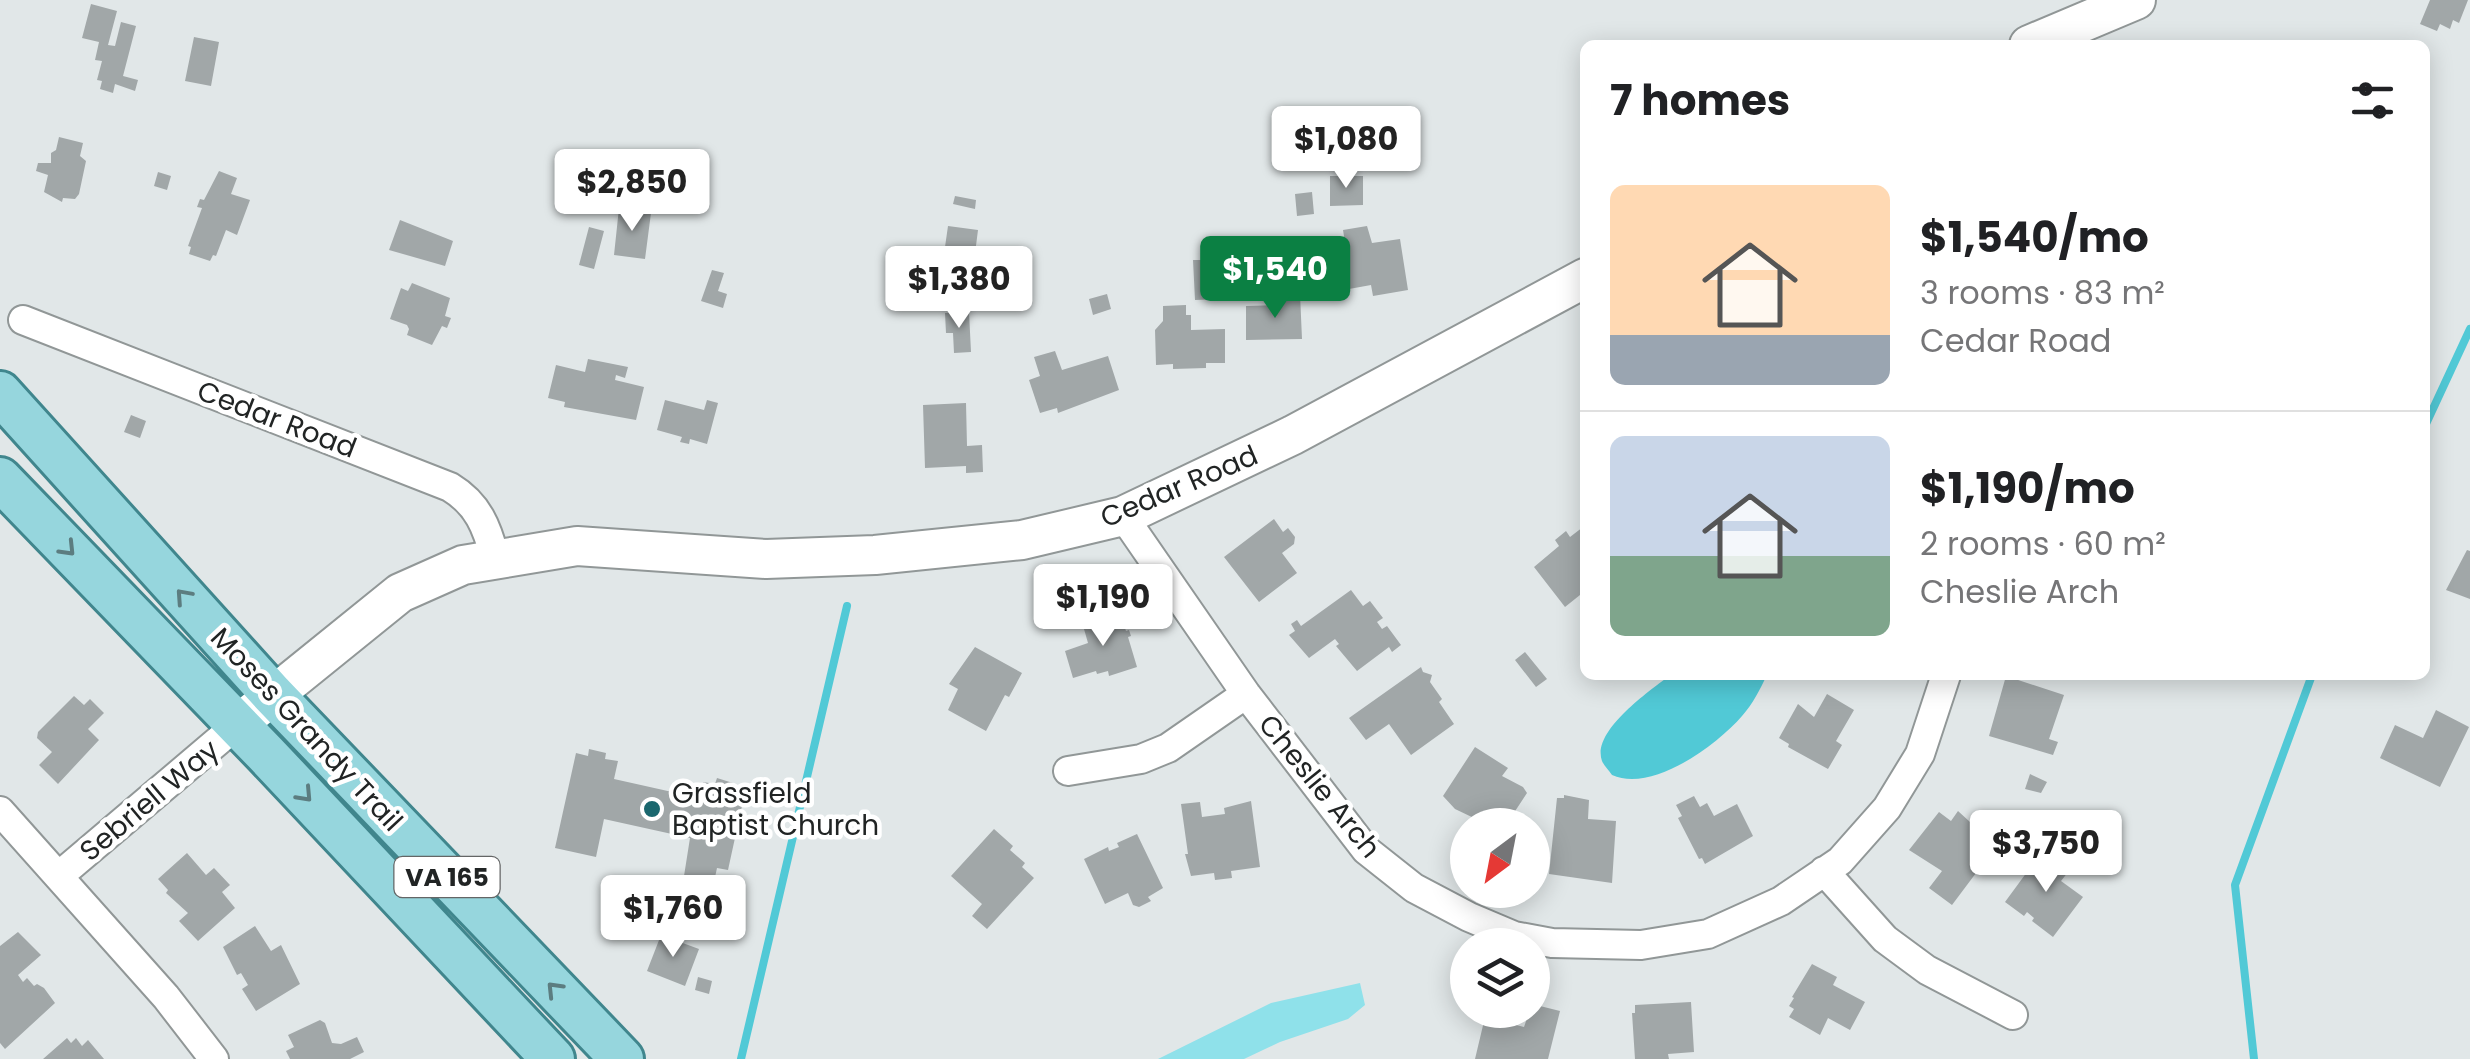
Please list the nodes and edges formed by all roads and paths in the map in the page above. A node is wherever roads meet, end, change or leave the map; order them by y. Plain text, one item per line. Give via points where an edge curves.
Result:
1 (2136, 0) edge
2 (2074, 35) edge
3 (1580, 281) edge
4 (22, 320) dead end
5 (0, 393) edge
6 (0, 479) edge
7 (1123, 516) junction
8 (496, 558) junction
9 (1944, 680) edge
10 (272, 694) junction
11 (1246, 694) junction
12 (238, 724) junction
13 (1068, 771) dead end
14 (0, 811) edge
15 (1824, 871) junction
16 (60, 876) junction
17 (2013, 1015) dead end
18 (214, 1059) edge
19 (552, 1059) edge
20 (622, 1059) edge

1 - 2 street
3 - 7 street, Cedar Road via 1292,436
4 - 8 street, Cedar Road via 450,486 474,506
10 -> 5 main road, Moses Grandy Trail / VA 165
6 -> 12 main road, Moses Grandy Trail / VA 165
7 - 8 street, Cedar Road via 1022,540 875,555 766,559 578,546
7 - 11 street, Cheslie Arch
8 - 10 street, Cedar Road via 400,594
9 - 15 street, Cheslie Arch via 1920,754 1887,808
10 - 12 street, Cedar Road
20 -> 10 main road, Moses Grandy Trail / VA 165
11 - 13 street via 1155,754
11 - 15 street, Cheslie Arch via 1366,850 1414,888 1514,936 1552,944 1641,945 1708,934 1781,901
12 - 16 street, Sebriell Way
12 -> 19 main road, Moses Grandy Trail / VA 165
14 - 16 street
15 - 17 street via 1885,939 1927,970
16 - 18 street

